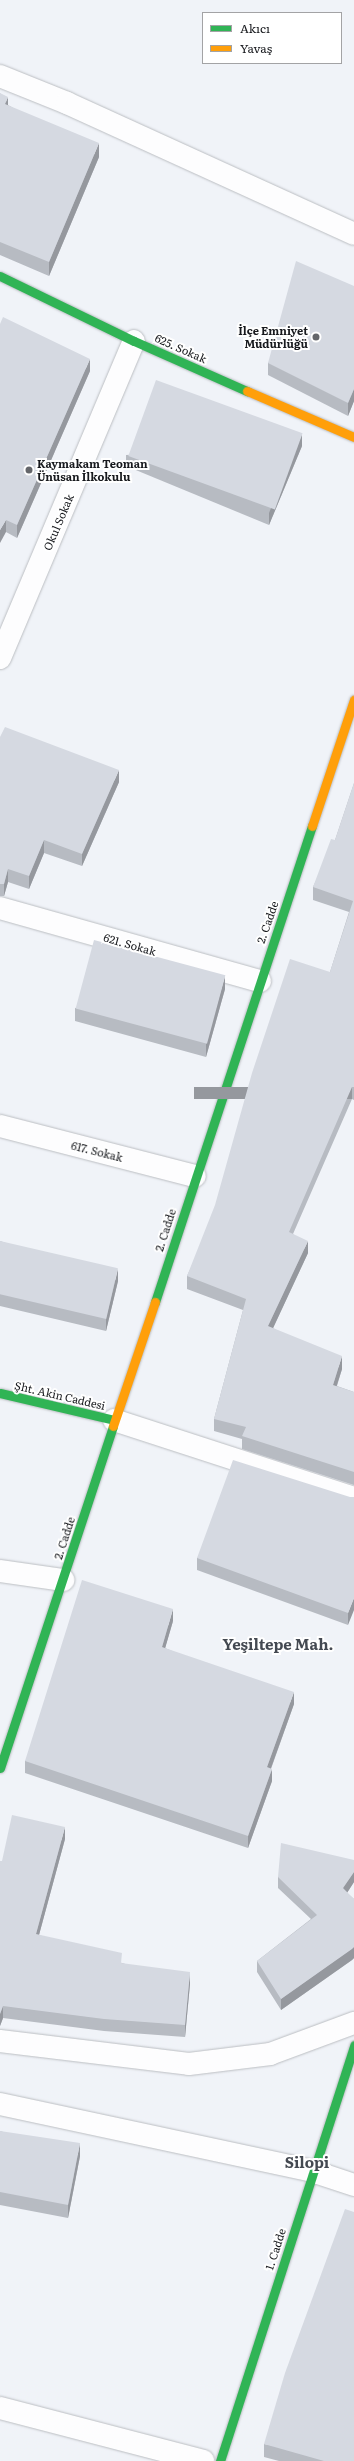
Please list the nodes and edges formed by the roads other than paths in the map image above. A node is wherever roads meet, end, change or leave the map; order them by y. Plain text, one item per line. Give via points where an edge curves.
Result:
1 (0, 76) edge
2 (354, 234) edge
3 (0, 276) edge
4 (134, 341) junction
5 (354, 437) edge
6 (0, 658) edge
7 (354, 700) edge
8 (0, 908) edge
9 (260, 981) junction
10 (0, 1126) edge
11 (195, 1176) junction
12 (0, 1394) edge
13 (114, 1420) junction
14 (354, 1498) edge
15 (0, 1571) edge
16 (63, 1580) junction
17 (0, 1768) edge
18 (354, 2023) edge
19 (0, 2041) edge
20 (354, 2045) edge
21 (0, 2104) edge
22 (312, 2171) junction
23 (354, 2185) edge
24 (0, 2408) edge
25 (203, 2461) edge
26 (220, 2461) edge

1 - 2 street via 67,103
3 - 4 street, 625. Sokak
4 - 5 street, 625. Sokak
4 - 6 street, Okul Sokak
7 - 9 street, 2. Cadde
8 - 9 street, 621. Sokak
9 - 11 street, 2. Cadde
10 - 11 street, 617. Sokak
11 - 13 street, 2. Cadde
12 - 13 street, Şht. Akin Caddesi
13 - 14 street
13 - 16 street, 2. Cadde
15 - 16 street
16 - 17 street, 2. Cadde
18 - 19 street via 270,2054 189,2064
20 - 22 street, 1. Cadde
21 - 22 street
22 - 23 street
22 - 26 street, 1. Cadde
24 - 25 street

